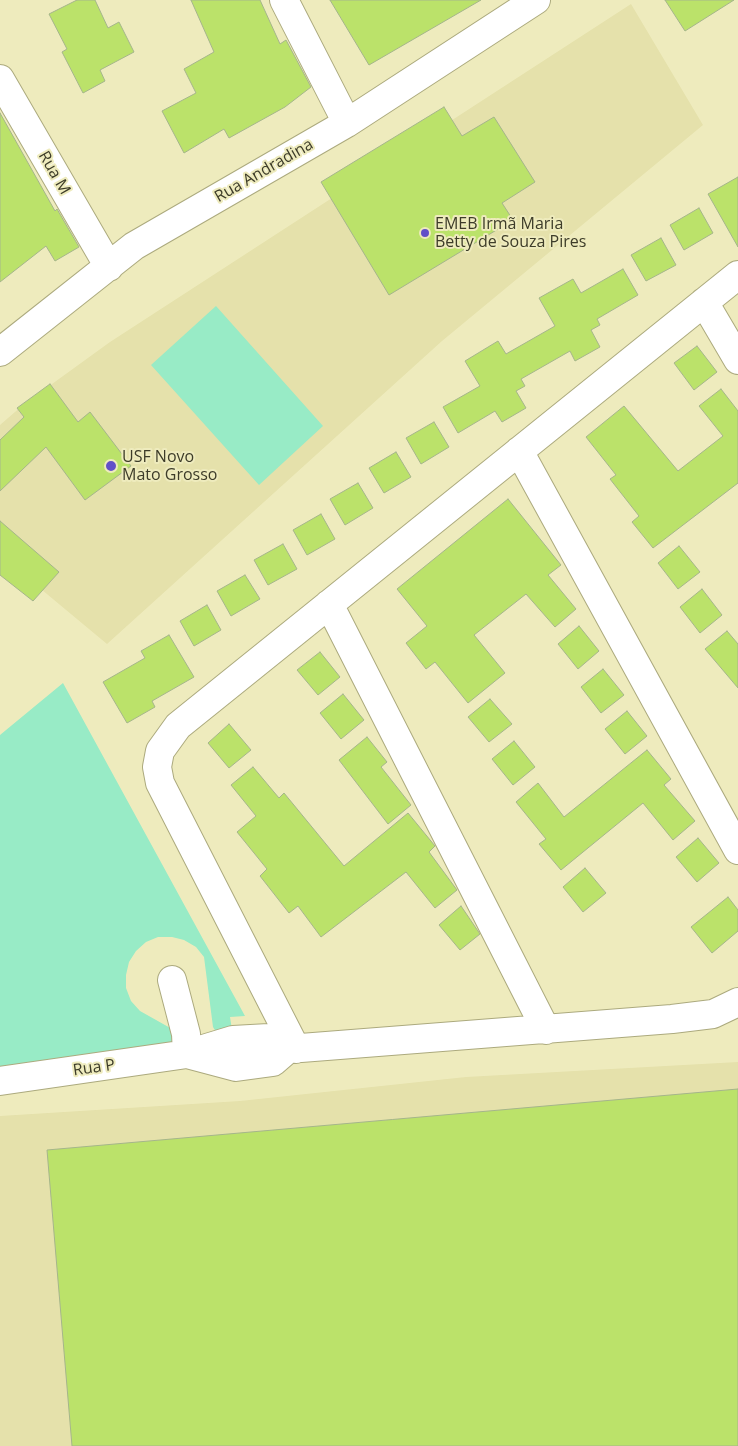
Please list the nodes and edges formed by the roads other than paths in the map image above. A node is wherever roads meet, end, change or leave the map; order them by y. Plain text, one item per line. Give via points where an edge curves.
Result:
1 (284, 0) edge
2 (536, 0) edge
3 (2, 88) edge
4 (347, 123) junction
5 (109, 268) junction
6 (738, 275) edge
7 (704, 302) junction
8 (0, 352) edge
9 (738, 360) edge
10 (519, 451) junction
11 (329, 604) junction
12 (738, 850) edge
13 (172, 980) dead end
14 (738, 1002) edge
15 (546, 1030) junction
16 (292, 1049) junction
17 (187, 1054) junction
18 (0, 1081) edge

1 - 4 street
2 - 4 street, Rua Andradina
3 - 5 street, Rua M
4 - 5 street, Rua Andradina via 134,246
5 - 8 street, Rua Andradina
6 - 7 street
7 - 9 street
7 - 10 street
10 - 11 street
10 - 12 street
11 - 15 street
11 - 16 street via 178,726 160,751 157,767 160,783
13 - 17 street via 186,1034
14 - 15 street via 713,1014
15 - 16 street
16 - 17 street via 273,1062 236,1067
17 - 18 street, Rua P

